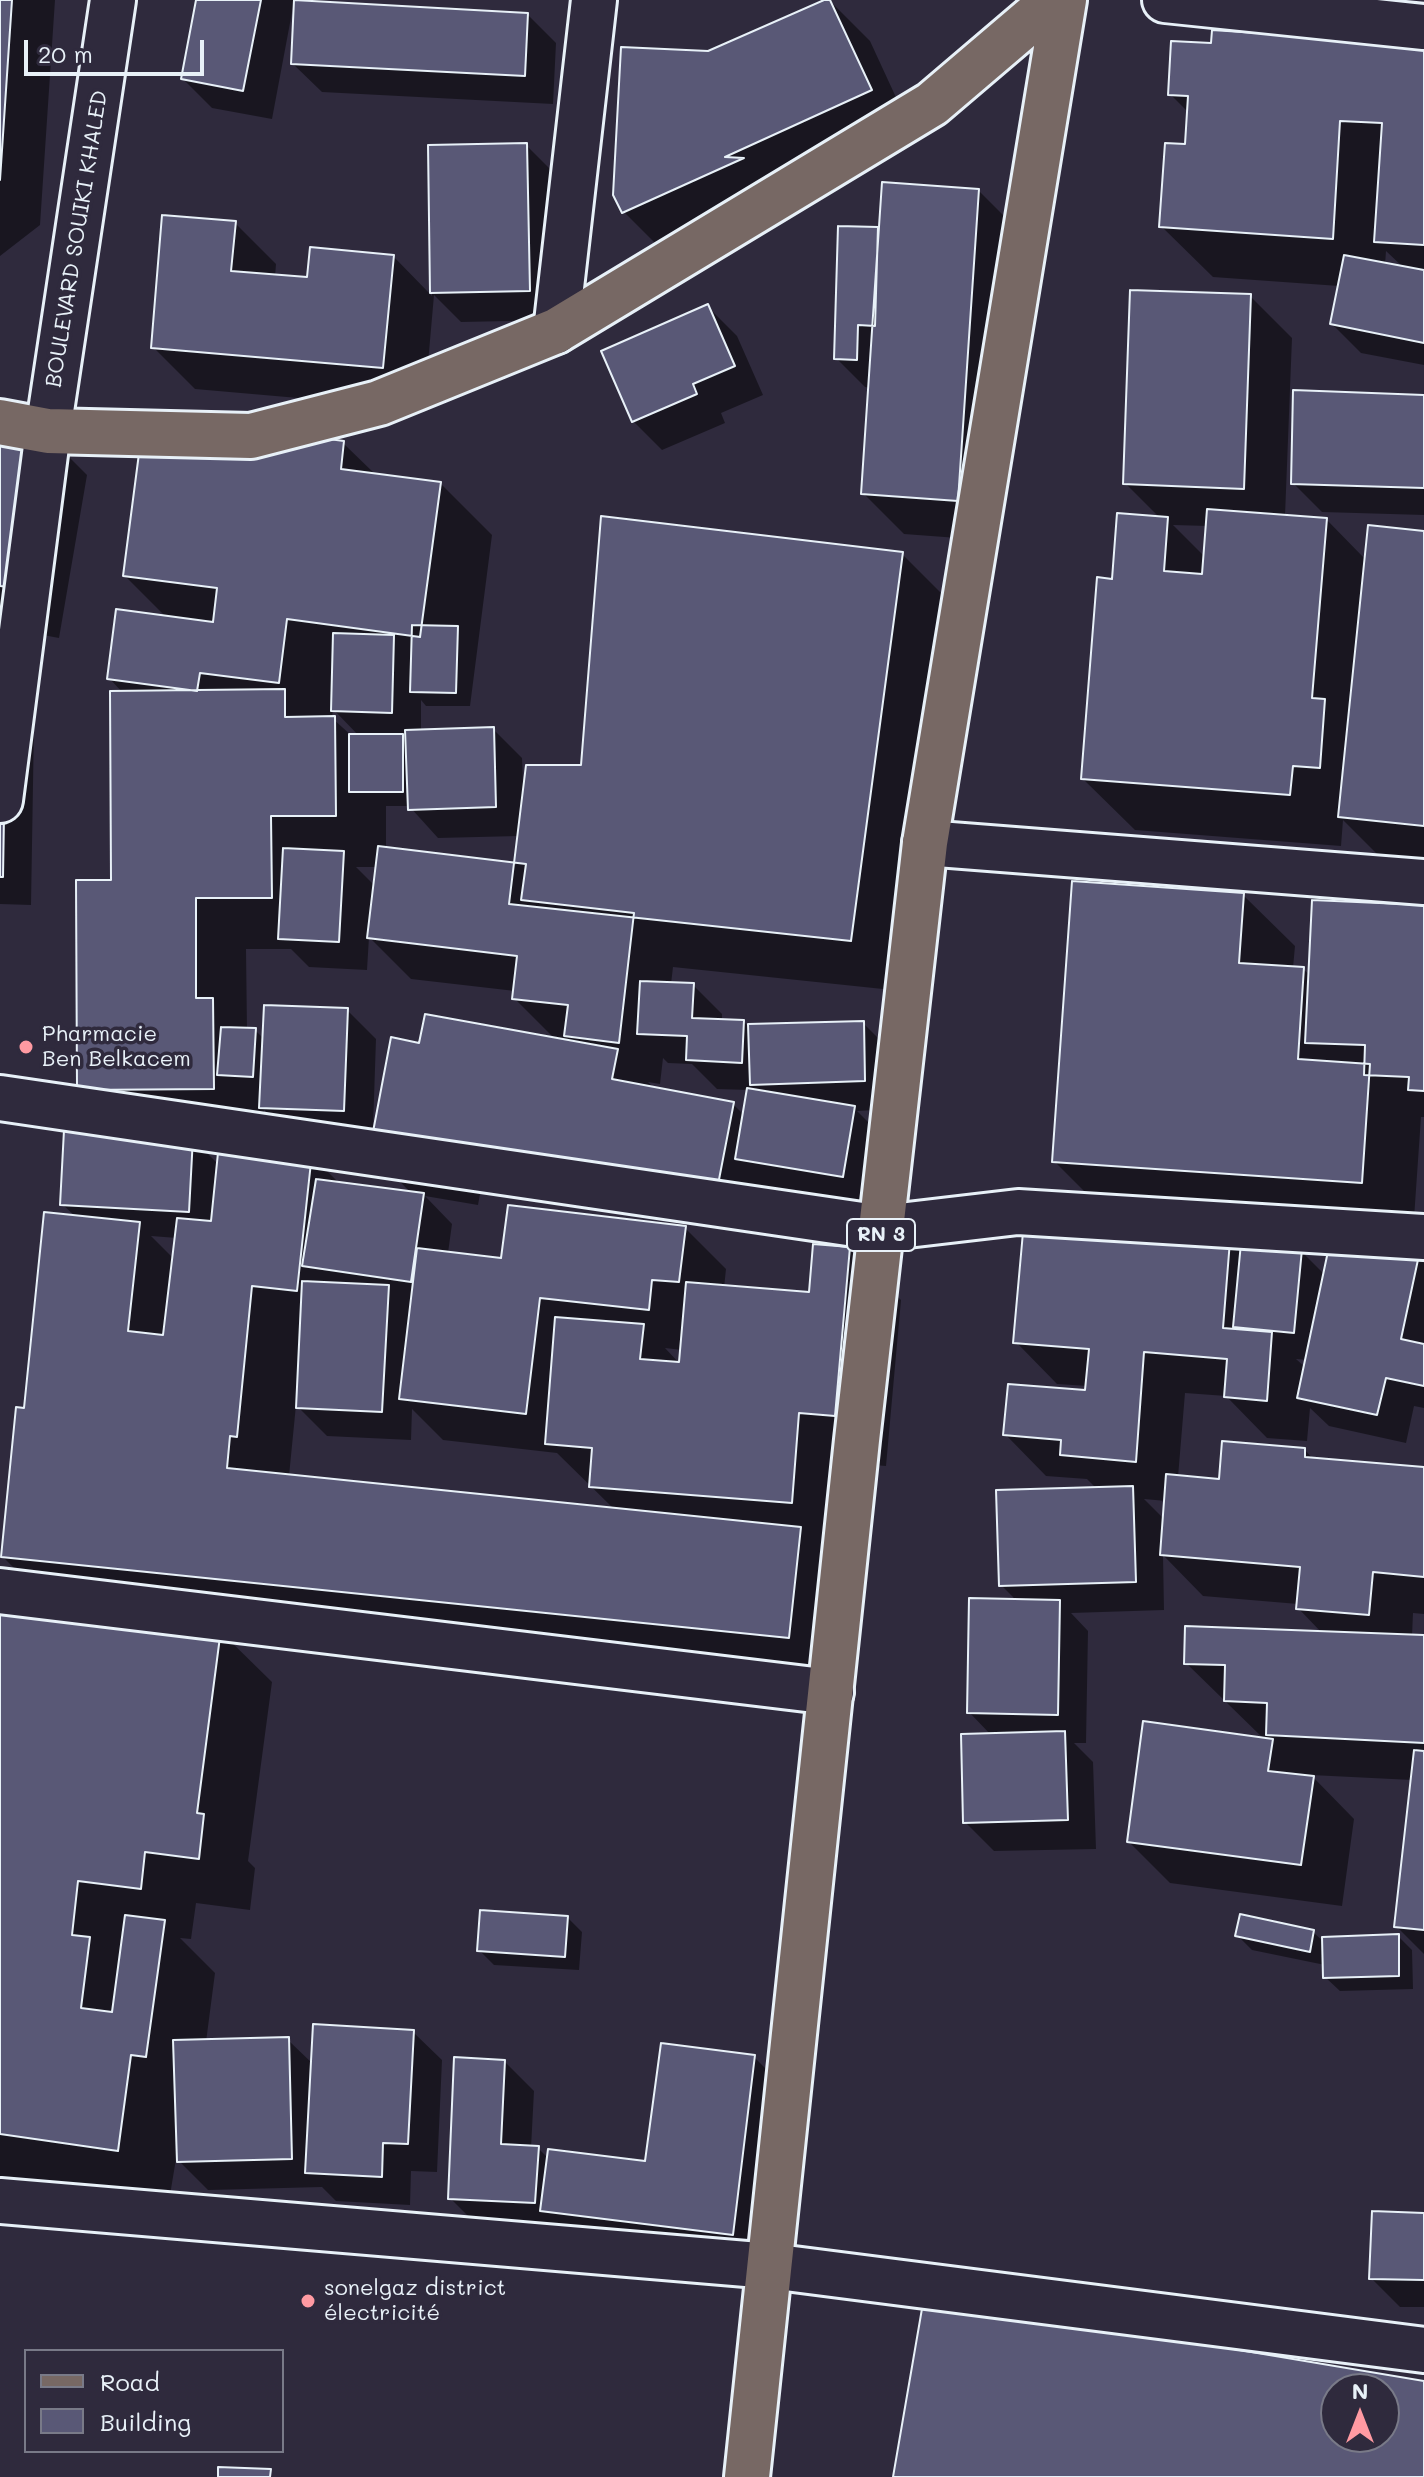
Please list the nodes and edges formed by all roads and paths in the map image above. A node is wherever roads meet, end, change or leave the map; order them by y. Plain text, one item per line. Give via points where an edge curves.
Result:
1 (113, 0) edge
2 (594, 0) edge
3 (1054, 0) edge
4 (1064, 0) edge
5 (1165, 0) edge
6 (1424, 27) edge
7 (556, 331) junction
8 (0, 422) edge
9 (48, 431) junction
10 (0, 800) edge
11 (925, 843) junction
12 (1424, 882) edge
13 (0, 1098) edge
14 (882, 1228) junction
15 (1424, 1237) edge
16 (0, 1591) edge
17 (831, 1692) junction
18 (0, 2201) edge
19 (770, 2266) junction
20 (1424, 2350) edge
21 (747, 2477) edge

1 - 9 street, BOULEVARD SOUIKI KHALED
2 - 7 street
3 - 7 main road via 932,104
4 - 11 main road, RN 3
5 - 6 street
7 - 9 main road via 379,403 251,436
8 - 9 main road
9 - 10 street, BOULEVARD SOUIKI KHALED
11 - 12 street
11 - 14 main road, RN 3
13 - 14 street
14 - 15 street via 1018,1212
14 - 17 main road, RN 3
16 - 17 street
17 - 19 main road, RN 3
18 - 19 street
19 - 20 street
19 - 21 main road, RN 3

